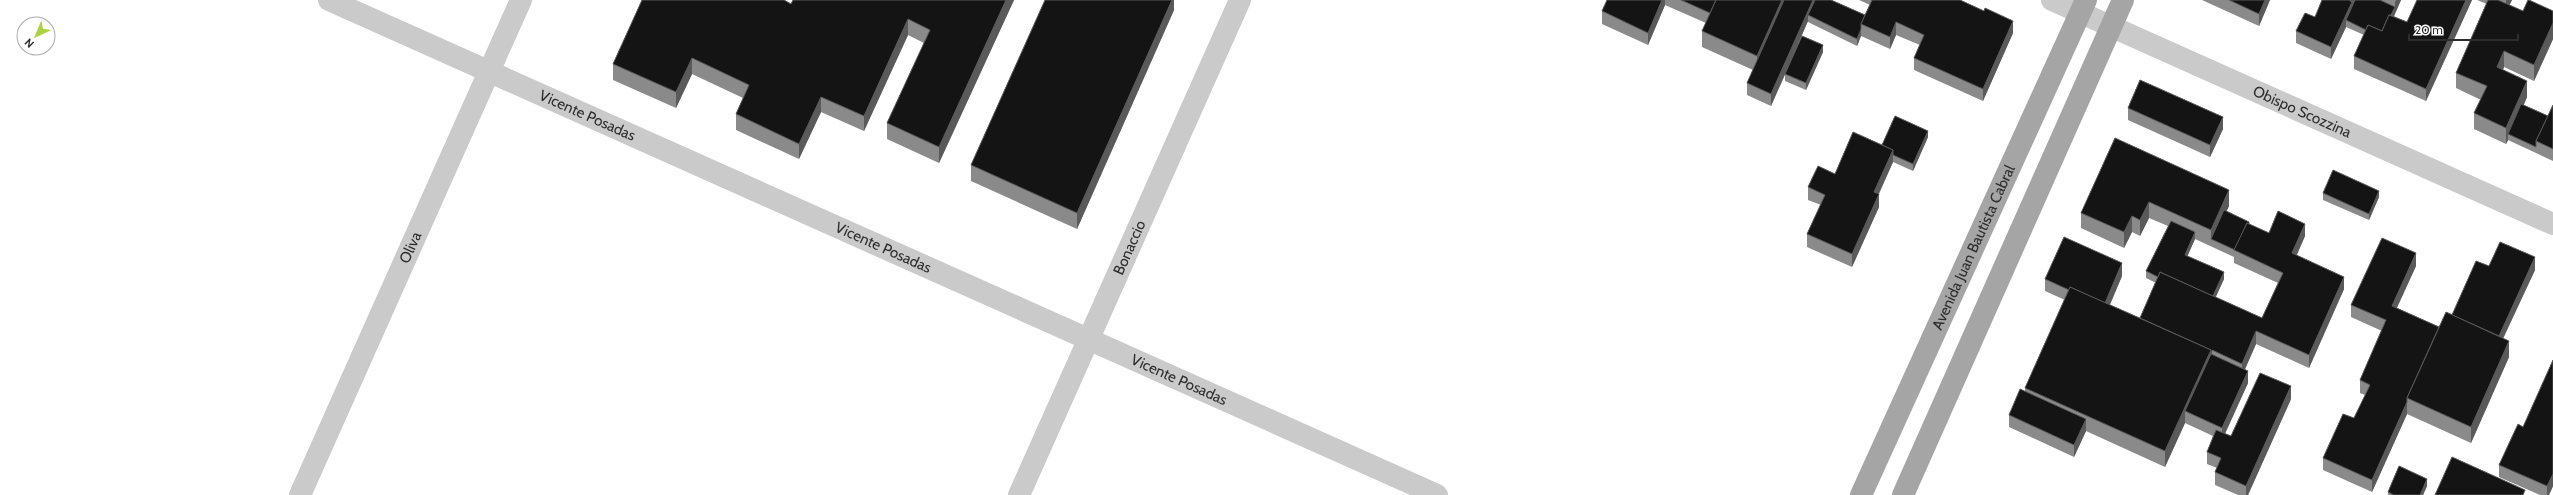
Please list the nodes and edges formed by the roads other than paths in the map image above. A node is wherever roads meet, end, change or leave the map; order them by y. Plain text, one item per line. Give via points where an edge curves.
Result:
1 (329, 0) edge
2 (521, 0) edge
3 (1240, 0) edge
4 (2052, 0) edge
5 (2123, 0) edge
6 (2084, 6) edge
7 (2111, 27) junction
8 (489, 71) junction
9 (2553, 224) edge
10 (1090, 338) junction
11 (300, 495) edge
12 (1019, 495) edge
13 (1437, 495) edge
14 (1860, 495) edge
15 (1903, 495) edge

1 - 8 street, Vicente Posadas
2 - 8 street, Oliva
3 - 10 street, Bonaccio
4 - 6 street, Obispo Scozzina
5 - 7 main road
6 - 7 street, Obispo Scozzina
6 - 14 main road, Avenida Juan Bautista Cabral
7 - 9 street, Obispo Scozzina
7 - 15 main road
8 - 10 street, Vicente Posadas
8 - 11 street, Oliva
10 - 12 street, Bonaccio
10 - 13 street, Vicente Posadas

